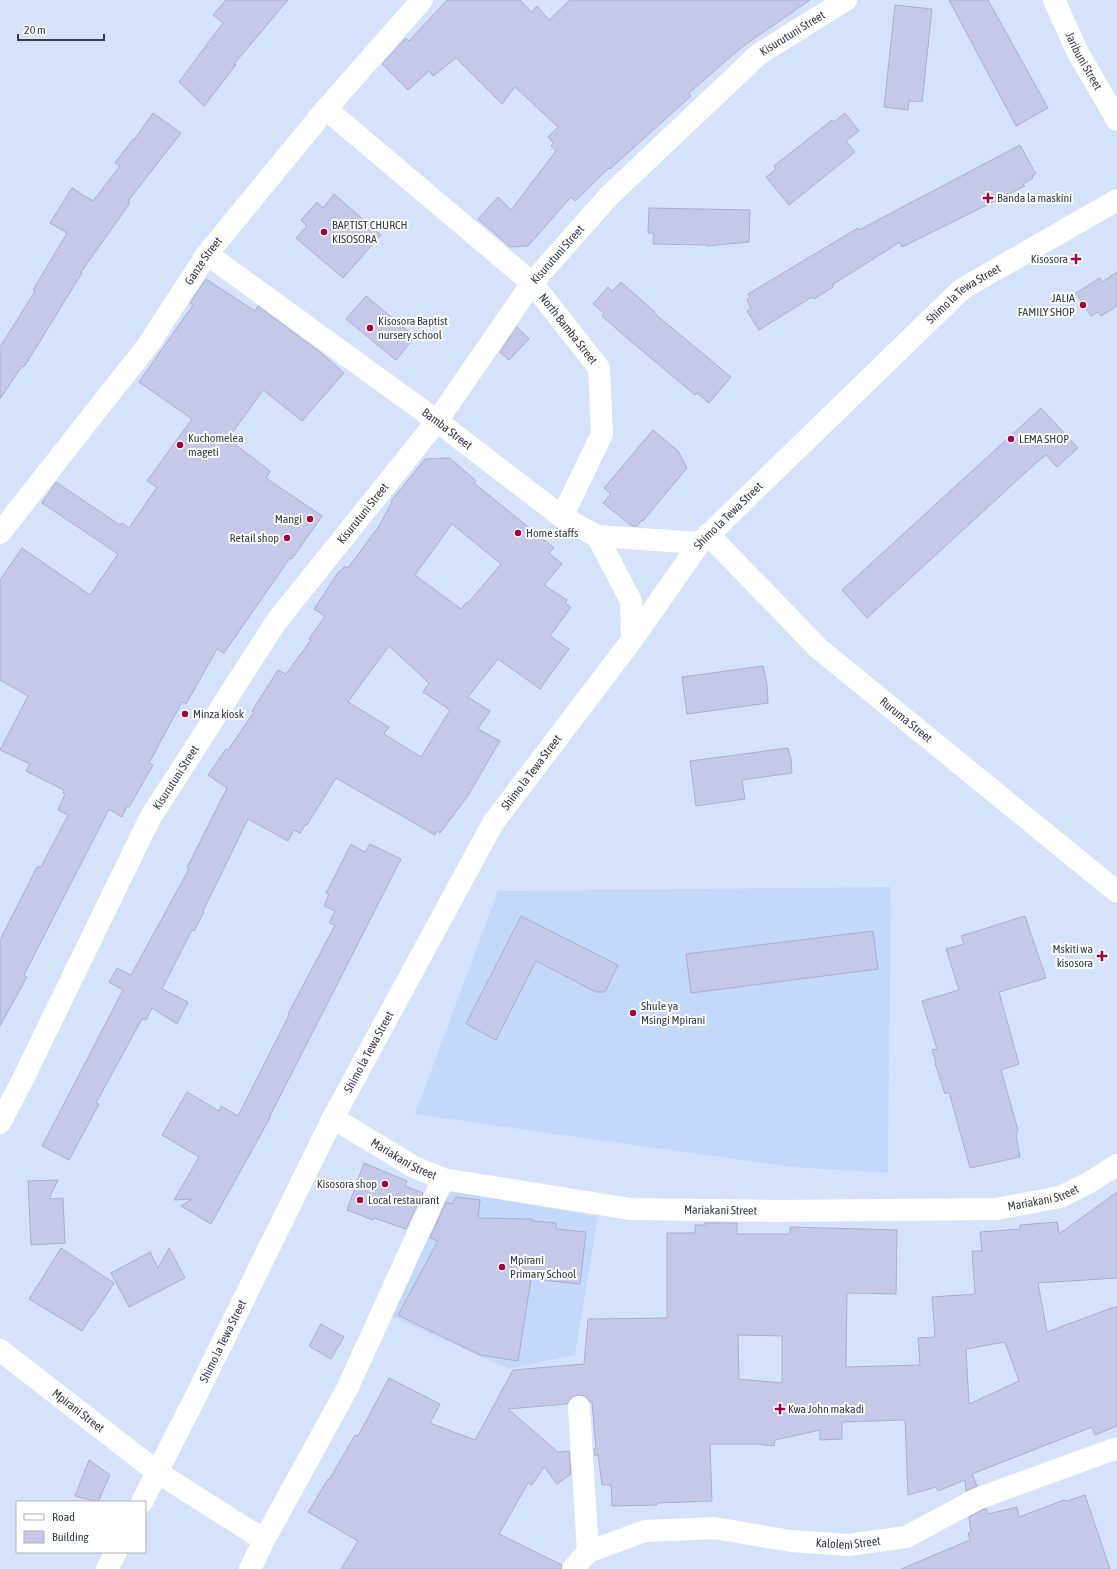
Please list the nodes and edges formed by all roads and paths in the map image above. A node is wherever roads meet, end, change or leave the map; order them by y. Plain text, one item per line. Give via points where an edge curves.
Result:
1 (422, 0) edge
2 (846, 0) edge
3 (1054, 0) edge
4 (326, 110) junction
5 (1117, 120) edge
6 (1117, 200) edge
7 (207, 254) junction
8 (532, 283) junction
9 (437, 421) junction
10 (562, 517) junction
11 (0, 533) edge
12 (597, 536) junction
13 (704, 538) junction
14 (632, 640) junction
15 (1117, 892) edge
16 (333, 1118) junction
17 (0, 1122) edge
18 (1117, 1165) edge
19 (443, 1179) junction
20 (0, 1350) edge
21 (579, 1407) dead end
22 (1117, 1448) edge
23 (157, 1472) junction
24 (142, 1501) edge
25 (264, 1540) junction
26 (588, 1552) junction
27 (115, 1553) edge
28 (107, 1569) edge
29 (250, 1569) edge
30 (573, 1569) edge

1 - 4 street, Ganze Street
2 - 8 street, Kisurutuni Street via 759,54 609,196
3 - 5 street, Jaribuni Street via 1077,50
4 - 7 street, Ganze Street
4 - 8 street, North Bamba Street
6 - 13 street, Shimo la Tewa Street via 962,290
7 - 9 street, Bamba Street
7 - 11 street, Ganze Street via 148,345
8 - 9 street, Kisurutuni Street
8 - 10 street, North Bamba Street via 599,368 602,434
9 - 10 street, Bamba Street
9 - 17 street, Kisurutuni Street via 276,622 150,818
10 - 12 street, Bamba Street
12 - 13 street
12 - 14 street via 631,601
13 - 14 street, Shimo la Tewa Street
13 - 15 street, Ruruma Street via 818,648
14 - 16 street, Shimo la Tewa Street via 493,823
16 - 19 street, Mariakani Street via 414,1167
16 - 23 street, Shimo la Tewa Street
18 - 19 street, Mariakani Street via 1060,1197 996,1209 630,1209
19 - 25 street via 347,1389
20 - 23 street, Mpirani Street
21 - 26 street
22 - 26 street, Kaloleni Street via 978,1499 906,1537 848,1545 791,1541 715,1528 645,1531
23 - 24 street, Shimo la Tewa Street
23 - 25 street, Mpirani Street
25 - 29 street
26 - 30 street, Kaloleni Street
27 - 28 street

